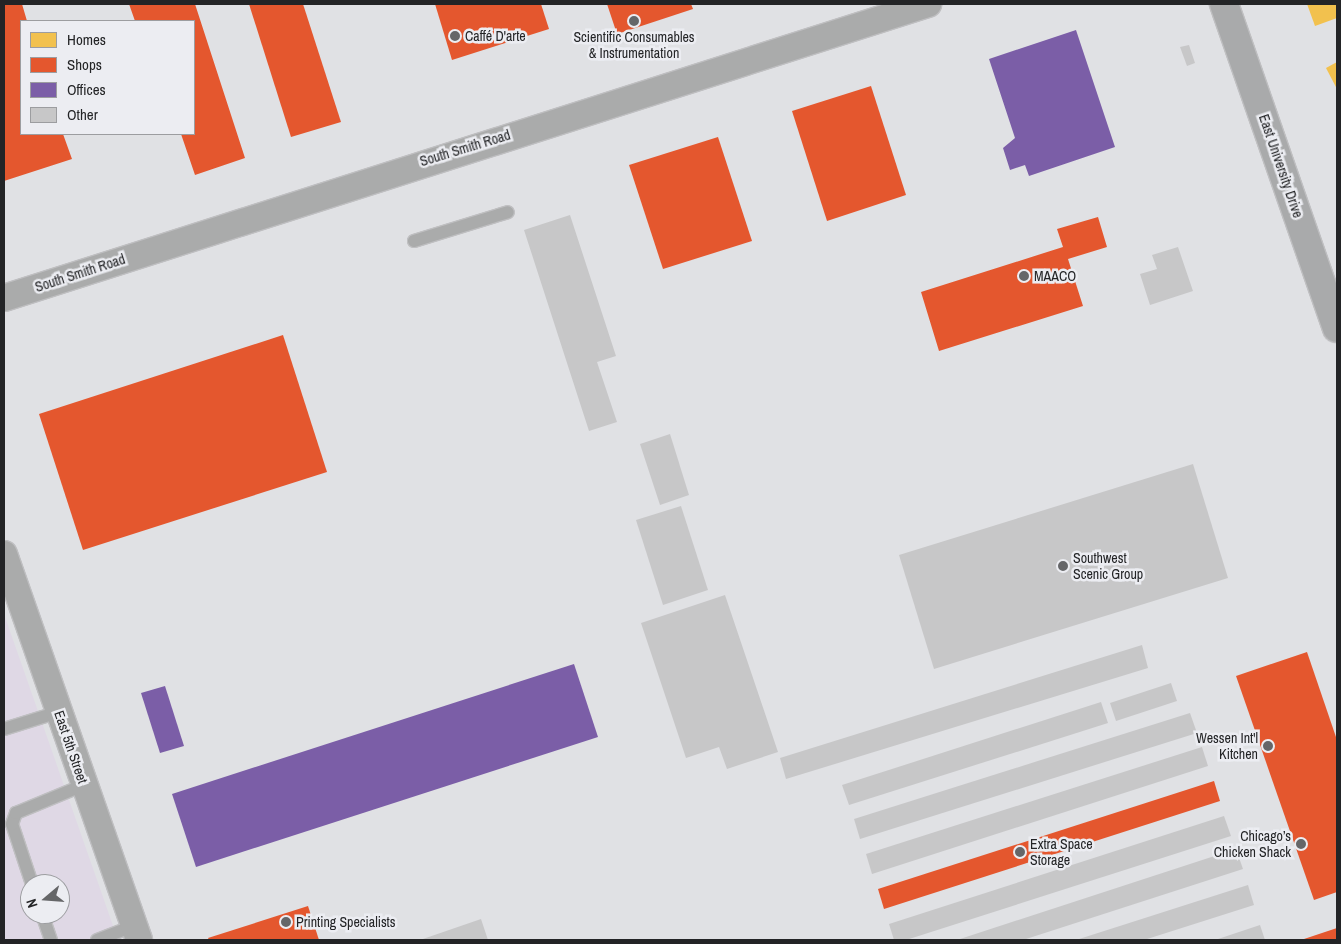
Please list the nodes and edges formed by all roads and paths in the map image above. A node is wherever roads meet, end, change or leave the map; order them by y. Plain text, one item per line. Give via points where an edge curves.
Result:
1 (928, 4) edge
2 (1224, 4) edge
3 (508, 212) dead end
4 (414, 241) dead end
5 (4, 298) edge
6 (1337, 328) edge
7 (4, 554) edge
8 (59, 712) junction
9 (4, 730) edge
10 (84, 785) junction
11 (29, 874) edge
12 (45, 924) edge
13 (136, 933) edge
14 (51, 940) edge
15 (97, 940) edge

1 - 5 street, South Smith Road
2 - 6 main road, East University Drive
3 - 4 lane
7 - 8 street, East 5th Street
8 - 9 lane
8 - 10 street, East 5th Street
10 - 11 lane via 16,813 12,824
10 - 13 street, East 5th Street
12 - 14 lane
13 - 15 lane

